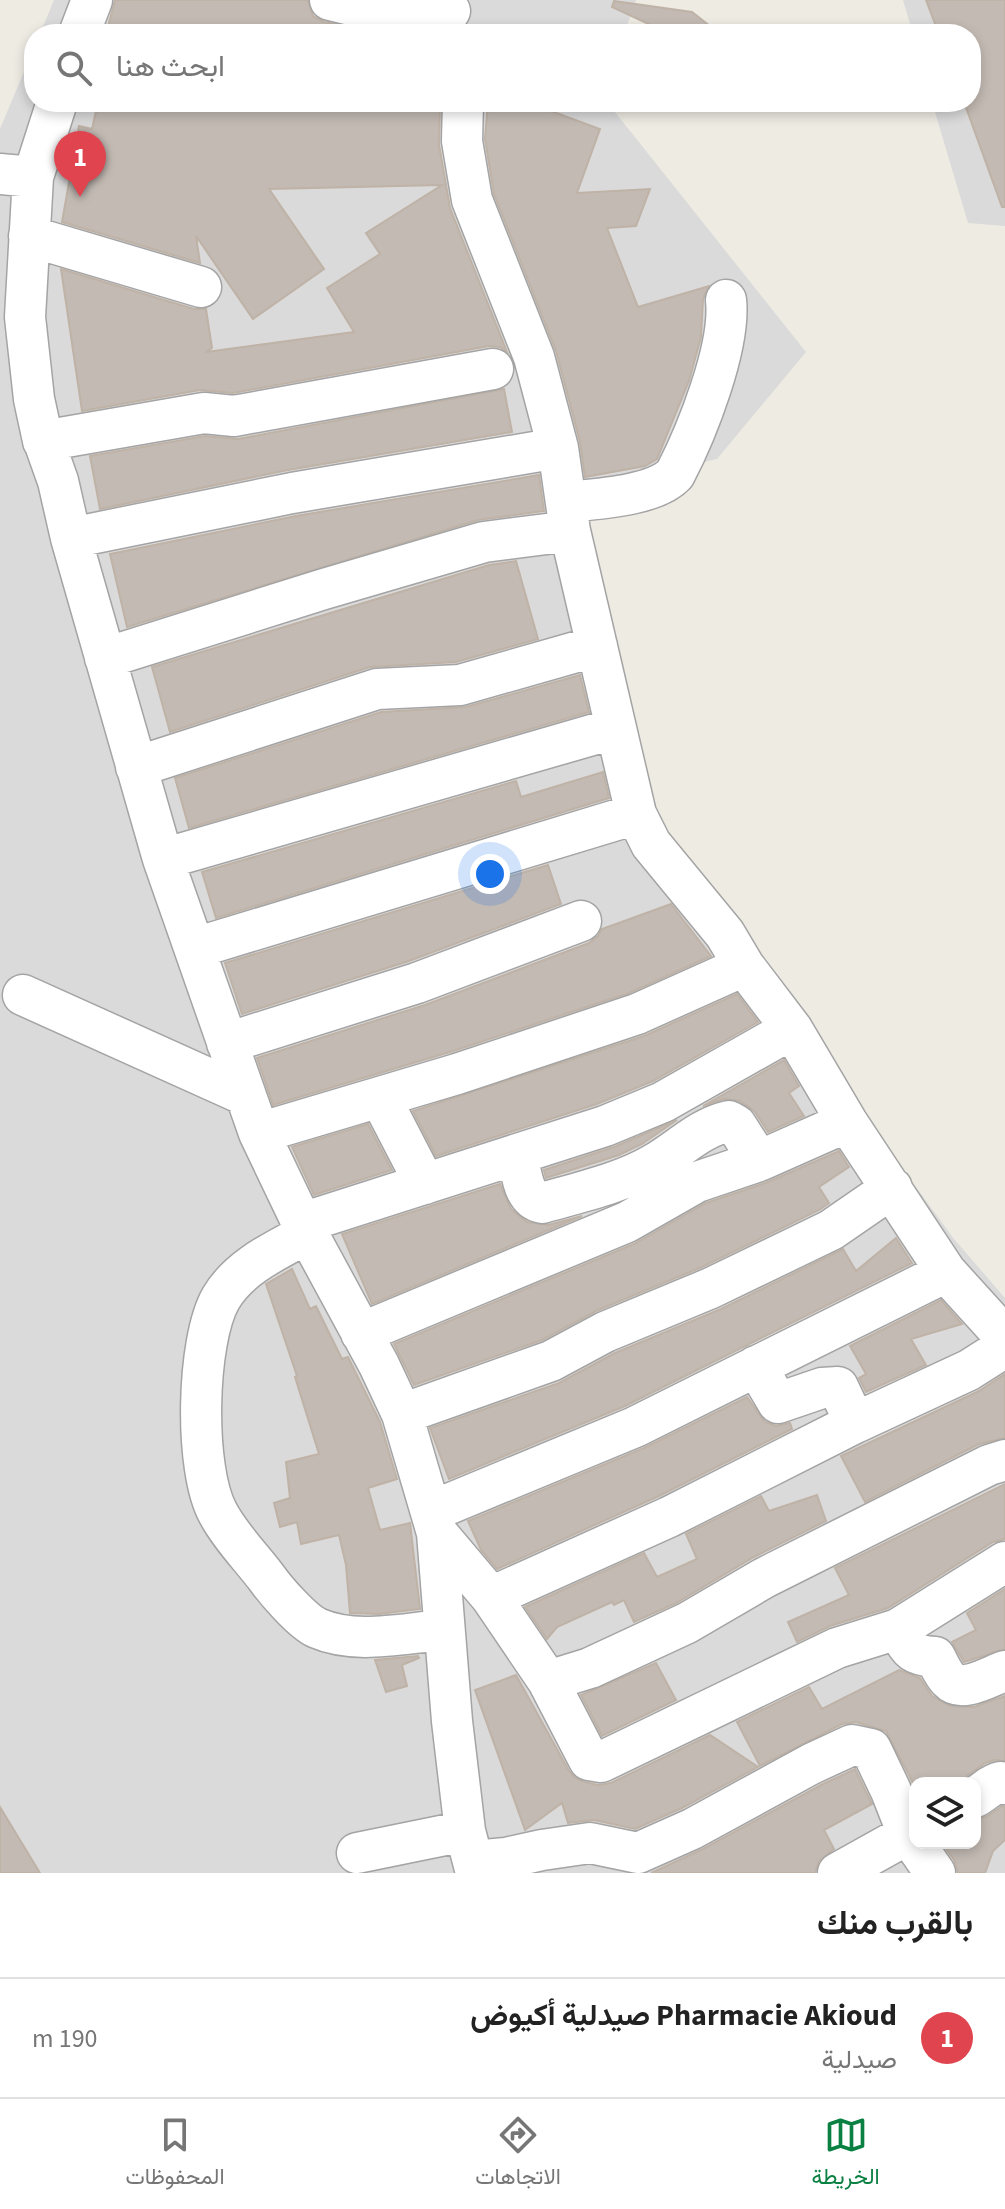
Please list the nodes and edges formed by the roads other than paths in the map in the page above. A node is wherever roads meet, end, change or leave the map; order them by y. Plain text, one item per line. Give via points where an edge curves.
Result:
1 (92, 0) edge
2 (330, 0) edge
3 (451, 15) edge
4 (83, 24) edge
5 (51, 112) edge
6 (463, 112) edge
7 (16, 176) edge
8 (29, 236) junction
9 (201, 287) dead end
10 (726, 300) dead end
11 (493, 369) dead end
12 (43, 441) junction
13 (558, 448) junction
14 (568, 516) junction
15 (71, 538) junction
16 (597, 646) junction
17 (105, 658) junction
18 (616, 728) junction
19 (136, 767) junction
20 (636, 814) junction
21 (163, 859) junction
22 (581, 921) dead end
23 (195, 948) junction
24 (744, 966) junction
25 (23, 995) dead end
26 (792, 1029) junction
27 (227, 1043) junction
28 (245, 1095) junction
29 (380, 1097) junction
30 (847, 1122) junction
31 (259, 1133) junction
32 (517, 1155) junction
33 (759, 1161) junction
34 (425, 1184) junction
35 (892, 1188) junction
36 (305, 1228) junction
37 (946, 1272) junction
38 (361, 1333) junction
39 (1005, 1337) edge
40 (1005, 1347) edge
41 (756, 1366) junction
42 (402, 1414) junction
43 (855, 1423) junction
44 (1005, 1460) edge
45 (434, 1522) junction
46 (1005, 1562) edge
47 (491, 1597) junction
48 (898, 1629) junction
49 (444, 1630) junction
50 (1005, 1671) edge
51 (548, 1681) junction
52 (1005, 1784) edge
53 (981, 1794) edge
54 (909, 1828) edge
55 (909, 1833) edge
56 (921, 1849) edge
57 (357, 1853) dead end
58 (471, 1855) edge
59 (838, 1873) edge
60 (935, 1873) edge

1 - 4 street
2 - 3 street via 381,11
5 - 7 street
6 - 13 street via 472,200 534,357
7 - 8 street
8 - 9 street
8 - 12 street via 25,317
10 - 14 street via 722,346 675,474 652,488
11 - 12 street via 234,416 204,413
12 - 15 street
13 - 14 street
13 - 15 street via 292,493
14 - 16 street
14 - 17 street
15 - 17 street
16 - 18 street
16 - 19 street via 460,685 377,689
17 - 19 street
18 - 20 street
18 - 21 street
19 - 21 street
20 - 23 street
20 - 24 street via 651,844 725,934
21 - 23 street
22 - 27 street via 417,983
23 - 27 street
24 - 26 street
24 - 29 street via 637,1014
25 - 28 street
26 - 30 street
26 - 32 street via 663,1102
27 - 28 street
28 - 31 street
29 - 31 street
29 - 34 street
30 - 33 street
30 - 35 street
31 - 36 street
32 - 33 street via 528,1196 542,1203 652,1166 709,1126 729,1121
32 - 34 street
33 - 38 street via 697,1182 627,1222
34 - 36 street
35 - 37 street
35 - 42 street via 831,1230 711,1288 551,1361
36 - 38 street
36 - 49 street via 252,1264 221,1299 208,1340 199,1410 204,1468 217,1512 274,1588 314,1627 348,1637
37 - 39 street
37 - 41 street
38 - 42 street
40 - 43 street via 969,1370
41 - 43 street via 778,1403 838,1387
41 - 45 street
42 - 45 street
43 - 47 street via 669,1517
44 - 51 street via 764,1578 687,1623 590,1668
45 - 47 street
45 - 49 street
46 - 48 street
47 - 51 street
48 - 50 street via 911,1652 935,1657 957,1686
48 - 51 street via 837,1648 601,1762 589,1760
49 - 58 street
52 - 53 street via 992,1783
54 - 58 street via 871,1749 852,1745 638,1853 590,1843 506,1858
55 - 59 street
56 - 60 street
57 - 58 street

